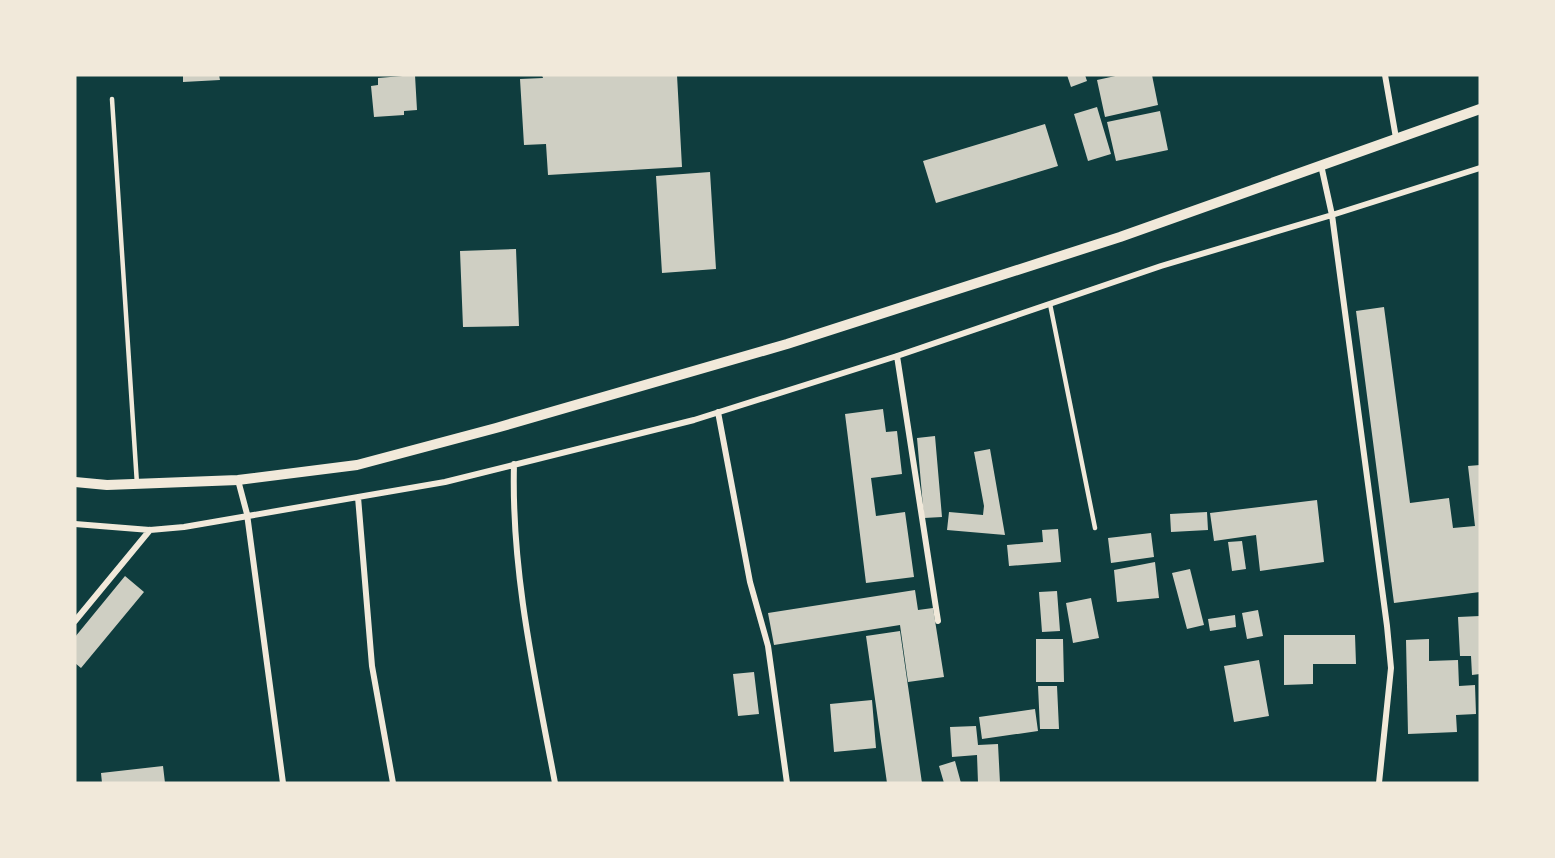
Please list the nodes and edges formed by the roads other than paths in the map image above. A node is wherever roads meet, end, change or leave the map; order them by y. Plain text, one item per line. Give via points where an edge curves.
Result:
1 (1385, 75) edge
2 (112, 99) dead end
3 (1480, 109) edge
4 (1396, 138) junction
5 (1320, 164) junction
6 (1480, 168) edge
7 (1332, 216) junction
8 (1050, 304) junction
9 (897, 356) junction
10 (718, 412) junction
11 (514, 464) junction
12 (238, 480) junction
13 (75, 482) edge
14 (137, 484) junction
15 (358, 496) junction
16 (248, 514) junction
17 (75, 524) edge
18 (1095, 528) dead end
19 (150, 530) junction
20 (75, 621) edge
21 (938, 621) dead end
22 (283, 783) edge
23 (393, 783) edge
24 (555, 783) edge
25 (787, 783) edge
26 (1379, 783) edge

1 - 4 street
2 - 14 lane
3 - 4 street
4 - 5 street
5 - 7 street
5 - 12 street via 1087,248 787,344 357,465
6 - 7 street
7 - 8 street via 1161,266
7 - 26 street via 1390,668
8 - 9 street
8 - 18 lane
9 - 10 street
9 - 21 street
10 - 11 street
10 - 25 street via 750,582 768,646
11 - 15 street via 446,482
11 - 24 street via 513,503 524,620
12 - 14 street
12 - 16 street
13 - 14 street
15 - 16 street
15 - 23 street via 372,666
16 - 19 street
16 - 22 street
17 - 19 street
19 - 20 street

